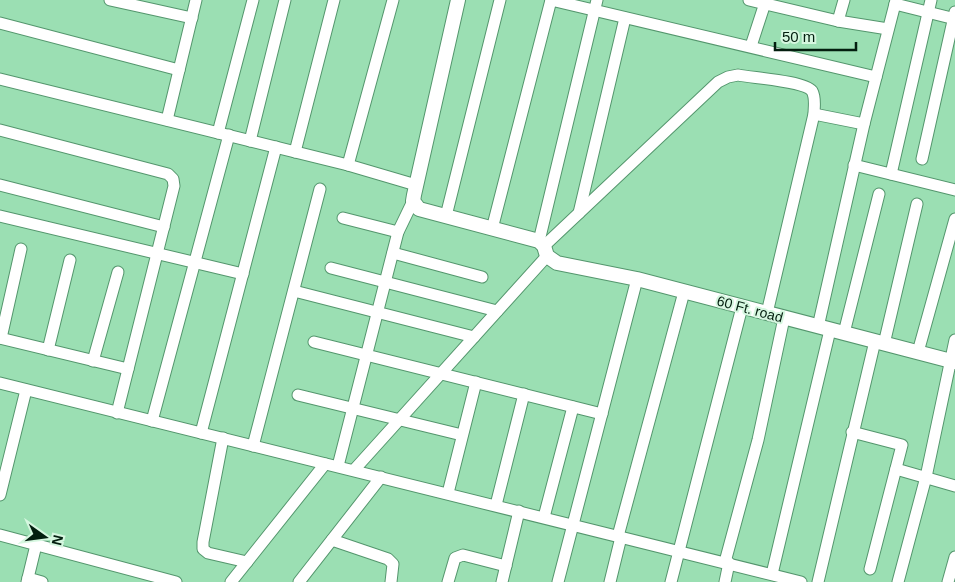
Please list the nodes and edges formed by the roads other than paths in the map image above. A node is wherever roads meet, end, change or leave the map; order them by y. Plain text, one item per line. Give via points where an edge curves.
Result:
1 (110, 0) edge
2 (196, 0) edge
3 (252, 0) edge
4 (285, 0) edge
5 (334, 0) edge
6 (393, 0) edge
7 (458, 0) edge
8 (500, 0) edge
9 (551, 0) edge
10 (750, 0) edge
11 (844, 0) edge
12 (931, 0) edge
13 (766, 2) edge
14 (896, 2) edge
15 (596, 5) edge
16 (928, 12) junction
17 (955, 16) edge
18 (192, 18) junction
19 (625, 18) junction
20 (838, 21) junction
21 (0, 22) edge
22 (888, 29) junction
23 (752, 46) junction
24 (179, 70) junction
25 (876, 77) junction
26 (0, 78) edge
27 (814, 114) junction
28 (167, 120) junction
29 (864, 124) junction
30 (0, 130) edge
31 (223, 134) junction
32 (250, 141) junction
33 (276, 147) junction
34 (295, 152) junction
35 (922, 159) dead end
36 (348, 165) junction
37 (854, 165) junction
38 (891, 174) junction
39 (0, 185) edge
40 (416, 185) junction
41 (320, 189) dead end
42 (955, 190) edge
43 (879, 194) dead end
44 (413, 201) junction
45 (916, 204) dead end
46 (579, 213) junction
47 (0, 216) edge
48 (446, 216) junction
49 (343, 218) dead end
50 (955, 219) edge
51 (164, 227) junction
52 (492, 229) junction
53 (398, 232) junction
54 (543, 248) junction
55 (21, 249) dead end
56 (393, 253) junction
57 (156, 254) junction
58 (70, 260) dead end
59 (193, 262) junction
60 (330, 268) dead end
61 (118, 272) dead end
62 (242, 274) junction
63 (482, 277) dead end
64 (637, 279) junction
65 (385, 282) junction
66 (294, 291) junction
67 (684, 292) junction
68 (742, 306) junction
69 (498, 311) junction
70 (377, 313) junction
71 (767, 313) junction
72 (784, 318) junction
73 (831, 330) junction
74 (474, 337) junction
75 (0, 338) edge
76 (955, 340) edge
77 (314, 342) dead end
78 (879, 342) junction
79 (48, 350) junction
80 (918, 352) junction
81 (366, 355) junction
82 (93, 361) junction
83 (952, 361) edge
84 (128, 369) junction
85 (442, 374) junction
86 (476, 382) junction
87 (1, 386) edge
88 (26, 390) junction
89 (524, 394) junction
90 (298, 395) dead end
91 (572, 407) junction
92 (353, 408) junction
93 (117, 412) junction
94 (602, 414) junction
95 (400, 420) junction
96 (152, 421) junction
97 (852, 432) junction
98 (201, 433) junction
99 (462, 435) junction
100 (223, 438) junction
101 (253, 446) junction
102 (325, 464) junction
103 (338, 466) junction
104 (896, 469) junction
105 (354, 470) junction
106 (382, 477) junction
107 (926, 477) junction
108 (955, 486) edge
109 (448, 493) junction
110 (0, 495) edge
111 (496, 505) junction
112 (519, 511) junction
113 (544, 517) junction
114 (573, 524) junction
115 (0, 535) edge
116 (620, 536) junction
117 (332, 540) junction
118 (36, 545) junction
119 (679, 551) junction
120 (955, 558) edge
121 (247, 562) junction
122 (727, 563) junction
123 (506, 566) junction
124 (870, 569) dead end
125 (777, 578) edge
126 (27, 580) edge
127 (159, 580) edge
128 (42, 582) edge
129 (176, 582) edge
130 (232, 582) edge
131 (299, 582) edge
132 (392, 582) edge
133 (448, 582) edge
134 (502, 582) edge
135 (558, 582) edge
136 (610, 582) edge
137 (672, 582) edge
138 (725, 582) edge
139 (801, 582) edge
140 (818, 582) edge
141 (898, 582) edge
142 (948, 582) edge

1 - 18 street
2 - 18 street
3 - 31 street
4 - 32 street
5 - 34 street
6 - 36 street
7 - 40 street
8 - 48 street
9 - 15 street
9 - 52 street
10 - 13 street
11 - 20 street
12 - 16 street
13 - 20 street
13 - 23 street
14 - 16 street
14 - 22 street
15 - 19 street
15 - 54 street
16 - 17 street
16 - 38 street
17 - 35 street
18 - 24 street
19 - 23 street via 711,40
19 - 46 street
20 - 22 street
21 - 24 street
22 - 25 street
23 - 25 street
24 - 28 street
25 - 29 street
26 - 28 street
27 - 29 street
27 - 46 street via 811,90 800,85 738,75 728,77 718,82
27 - 71 street
28 - 31 street
29 - 37 street
30 - 51 street via 168,174 174,186
31 - 32 street
31 - 59 street
32 - 33 street
33 - 34 street
33 - 62 street
34 - 36 street
36 - 40 street
37 - 38 street
37 - 73 street
38 - 42 street
39 - 51 street
40 - 44 street
41 - 66 street
43 - 73 street
44 - 48 street, 60 Ft. road via 419,209
44 - 53 street
45 - 78 street
46 - 54 street
47 - 57 street
48 - 52 street, 60 Ft. road
49 - 53 street
50 - 80 street
51 - 57 street
52 - 54 street, 60 Ft. road
53 - 56 street
54 - 64 street, 60 Ft. road via 557,263
54 - 69 street
55 - 75 street
56 - 63 street
56 - 65 street
57 - 59 street
57 - 84 street
58 - 79 street
59 - 62 street
59 - 96 street
60 - 65 street
61 - 82 street
62 - 98 street
64 - 67 street, 60 Ft. road
64 - 94 street
65 - 69 street
65 - 70 street
66 - 70 street
66 - 101 street
67 - 68 street, 60 Ft. road
67 - 116 street
68 - 71 street, 60 Ft. road
68 - 119 street
69 - 74 street
70 - 74 street
70 - 81 street
71 - 72 street, 60 Ft. road
72 - 73 street, 60 Ft. road
72 - 122 street
73 - 78 street, 60 Ft. road
73 - 125 street
74 - 85 street
75 - 79 street
76 - 83 street
77 - 81 street
78 - 80 street, 60 Ft. road
78 - 97 street
79 - 82 street
80 - 83 street, 60 Ft. road
81 - 85 street
81 - 92 street
82 - 84 street
83 - 107 street
84 - 93 street
85 - 86 street
85 - 95 street
86 - 89 street
86 - 99 street
87 - 88 street
88 - 93 street
88 - 110 street
89 - 91 street
89 - 111 street
90 - 92 street
91 - 94 street
91 - 113 street
92 - 95 street
92 - 103 street
93 - 96 street
94 - 114 street
95 - 99 street
95 - 105 street
96 - 98 street
97 - 104 street via 902,445
97 - 140 street
98 - 100 street
99 - 109 street
100 - 101 street
100 - 121 street via 203,549
101 - 102 street
102 - 103 street
102 - 121 street
103 - 105 street
104 - 107 street
104 - 124 street
105 - 106 street
106 - 109 street
106 - 117 street
107 - 108 street
107 - 141 street
109 - 111 street
111 - 112 street
112 - 113 street
112 - 123 street
113 - 114 street
114 - 116 street
114 - 135 street
115 - 118 street
116 - 119 street
116 - 136 street
117 - 131 street
117 - 132 street via 388,559 394,564
118 - 126 street
118 - 127 street
119 - 122 street
119 - 137 street
120 - 142 street
121 - 130 street
122 - 125 street
122 - 138 street
123 - 133 street via 463,555 455,558
123 - 134 street
125 - 139 street
126 - 128 street
127 - 129 street

